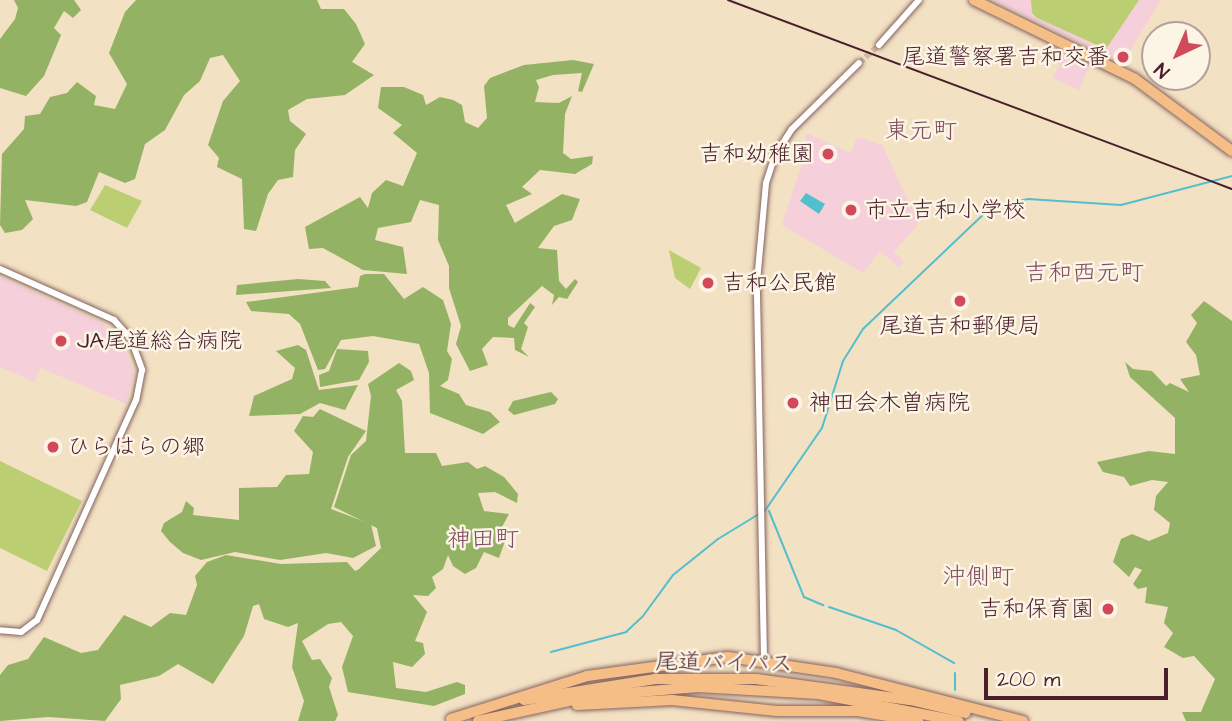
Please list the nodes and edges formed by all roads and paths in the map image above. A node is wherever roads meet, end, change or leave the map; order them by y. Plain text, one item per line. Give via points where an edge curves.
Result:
1 (919, 0) edge
2 (974, 0) edge
3 (879, 45) tunnel mouth
4 (859, 63) tunnel mouth
5 (1232, 151) edge
6 (0, 269) edge
7 (0, 630) edge
8 (764, 659) junction
9 (499, 715) junction
10 (448, 720) edge
11 (478, 721) edge
12 (918, 721) edge
13 (958, 721) edge
14 (1002, 721) edge
15 (1023, 721) edge

1 - 3 street
2 - 5 highway via 1135,79
4 - 8 street via 787,136 766,183 757,282
6 - 7 street via 114,320 131,339 142,370 136,400 37,620 21,632
8 - 10 highway via 728,657 621,669 523,694
8 - 15 highway
9 - 11 highway, 尾道バイパス
9 - 12 highway via 641,699 776,711 858,711
9 - 13 highway, 尾道バイパス via 619,692 698,687 819,694
10 - 14 highway, 尾道バイパス via 590,687 691,678 794,682 910,700

